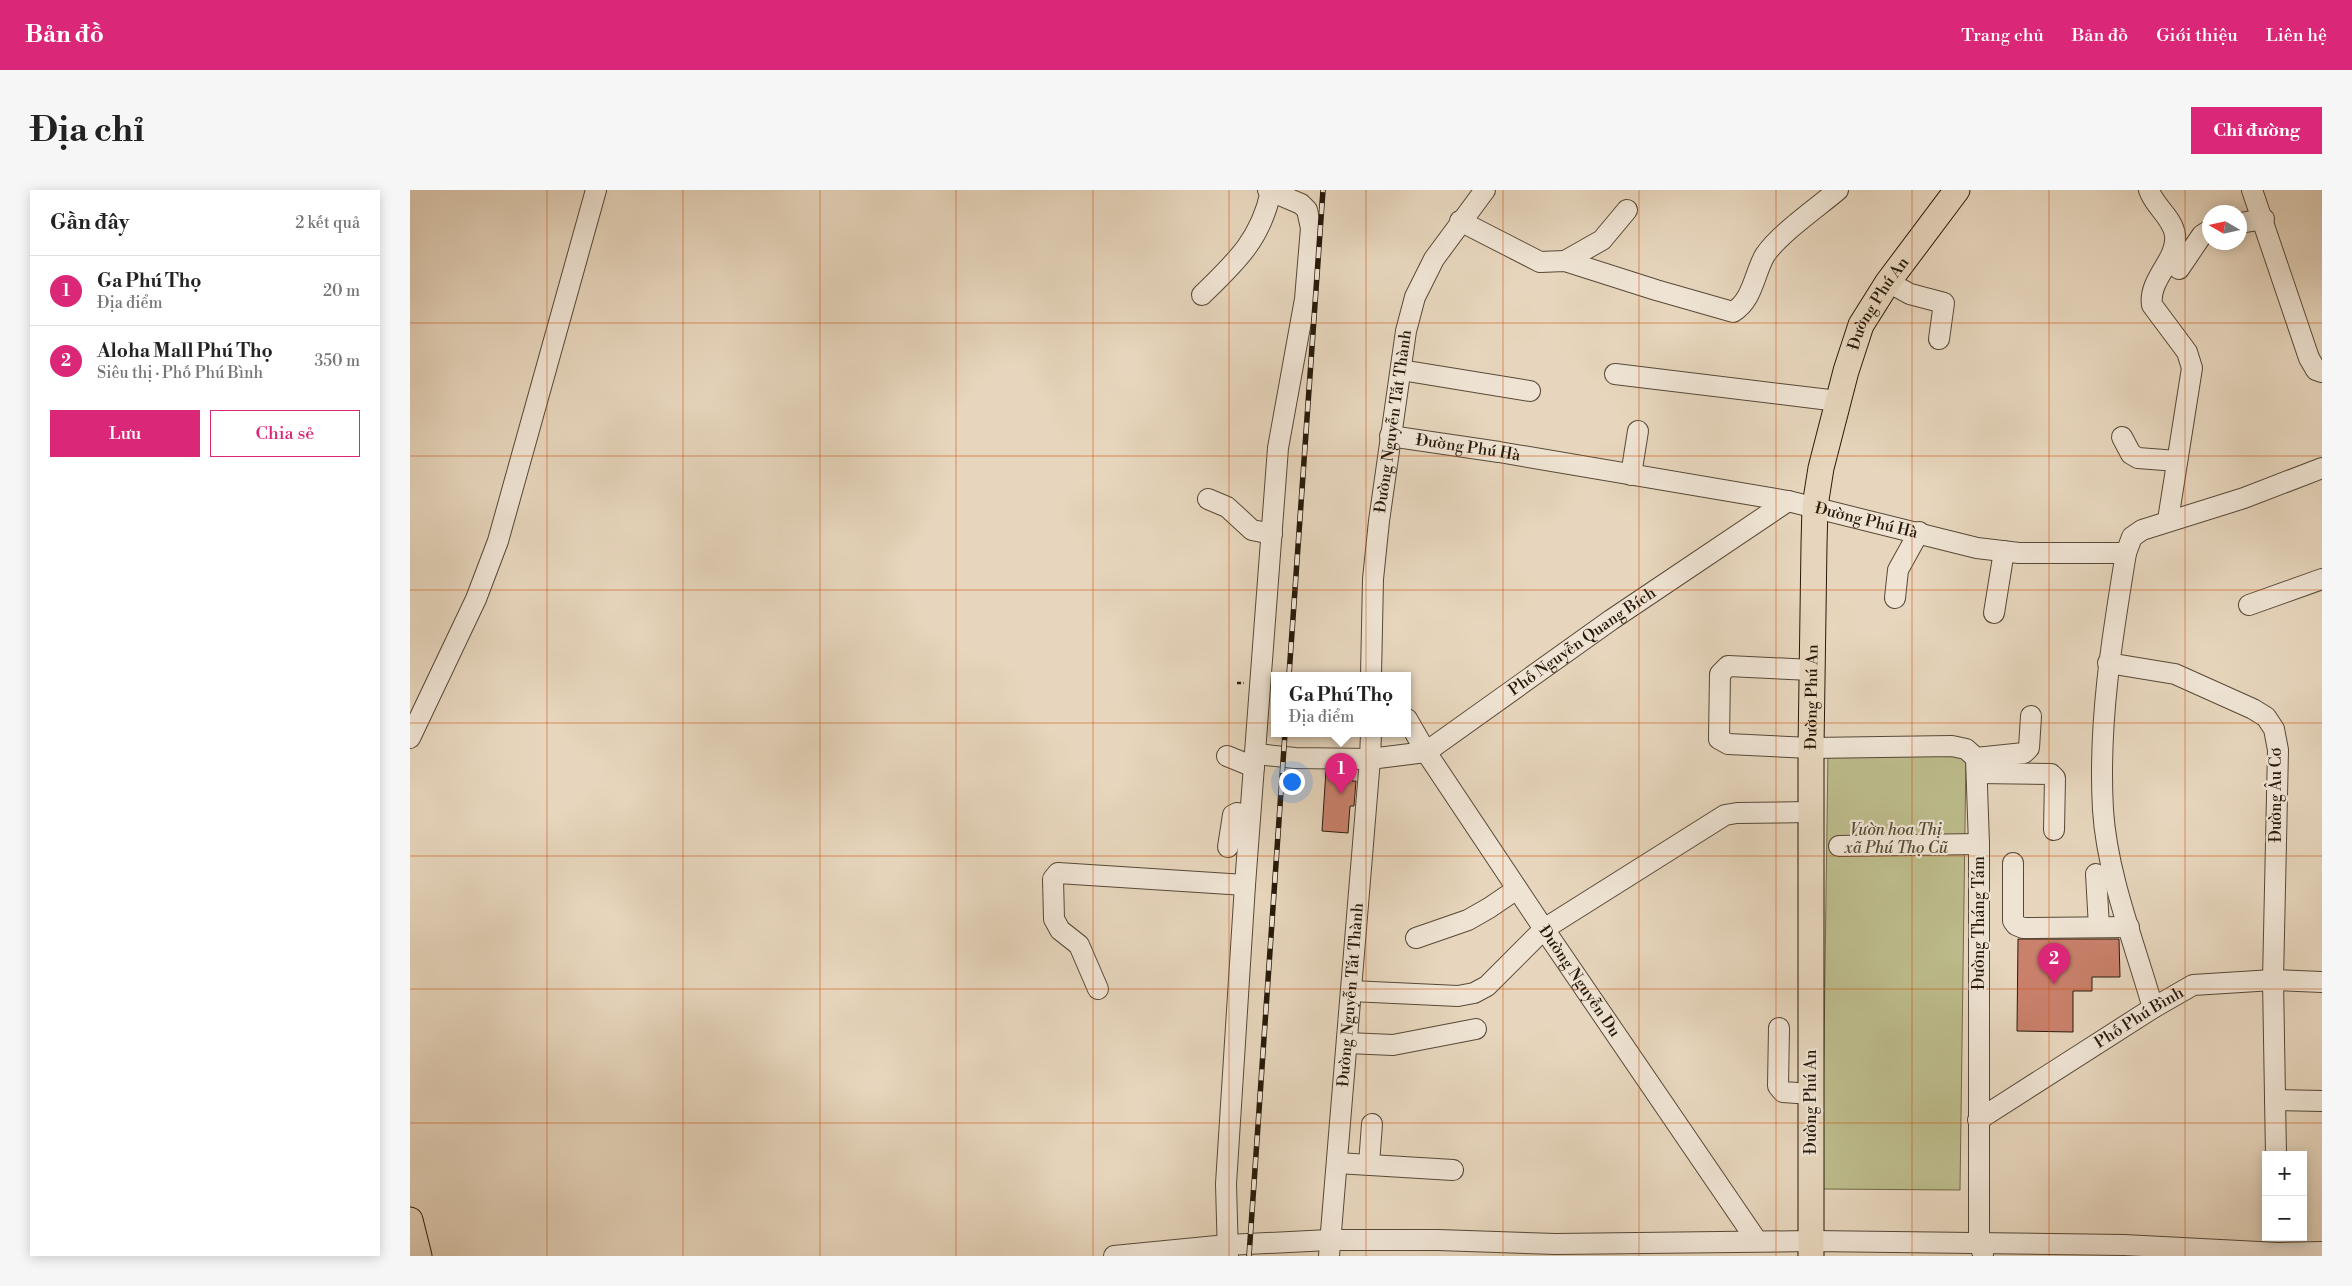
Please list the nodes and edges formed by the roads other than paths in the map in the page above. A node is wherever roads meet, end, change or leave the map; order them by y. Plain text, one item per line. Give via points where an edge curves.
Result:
1 (596, 190) edge
2 (1485, 190) edge
3 (1838, 190) edge
4 (1957, 190) edge
5 (2149, 190) edge
6 (2252, 190) edge
7 (1269, 191) edge
8 (1627, 210) dead end
9 (2264, 219) junction
10 (1460, 221) junction
11 (2247, 222) edge
12 (2202, 235) edge
13 (1565, 260) junction
14 (2178, 269) dead end
15 (1888, 282) junction
16 (1202, 295) dead end
17 (1939, 339) dead end
18 (1401, 370) junction
19 (2322, 372) edge
20 (1616, 374) dead end
21 (1530, 391) dead end
22 (1838, 400) junction
23 (1638, 430) dead end
24 (1390, 436) junction
25 (2122, 437) dead end
26 (2177, 461) junction
27 (2322, 468) edge
28 (1631, 475) junction
29 (1208, 499) dead end
30 (1788, 501) junction
31 (1815, 506) junction
32 (2168, 520) junction
33 (1920, 532) junction
34 (1272, 534) junction
35 (2004, 551) junction
36 (2126, 553) junction
37 (2322, 579) edge
38 (1895, 598) dead end
39 (2249, 605) dead end
40 (1994, 613) dead end
41 (2108, 663) junction
42 (1371, 666) edge
43 (1812, 670) junction
44 (2031, 716) dead end
45 (1411, 726) edge
46 (1370, 737) edge
47 (410, 738) edge
48 (1811, 748) junction
49 (1426, 752) junction
50 (1227, 756) dead end
51 (1370, 759) junction
52 (1255, 760) junction
53 (1977, 765) junction
54 (1811, 812) junction
55 (1250, 816) junction
56 (2054, 830) dead end
57 (1979, 844) junction
58 (1228, 846) dead end
59 (1839, 846) dead end
60 (2013, 863) dead end
61 (2096, 874) dead end
62 (1245, 885) junction
63 (1517, 889) junction
64 (2099, 927) junction
65 (2129, 927) junction
66 (1544, 929) junction
67 (1416, 938) dead end
68 (2273, 980) junction
69 (2322, 982) edge
70 (1098, 989) dead end
71 (1351, 991) junction
72 (2153, 1008) junction
73 (1779, 1028) dead end
74 (1476, 1029) dead end
75 (1347, 1043) junction
76 (1811, 1094) junction
77 (2275, 1100) junction
78 (2322, 1101) edge
79 (1978, 1120) junction
80 (1372, 1124) dead end
81 (2276, 1151) edge
82 (1337, 1162) junction
83 (1369, 1164) junction
84 (1454, 1170) dead end
85 (410, 1220) edge
86 (1757, 1241) junction
87 (1329, 1248) edge
88 (1811, 1248) edge
89 (2278, 1249) edge
90 (1981, 1250) edge
91 (1228, 1251) edge
92 (2322, 1252) edge
93 (419, 1256) edge
94 (1114, 1256) edge

1 - 47 street via 498,541 476,599
2 - 10 street, Đường Nguyễn Tất Thành
3 - 13 street via 1775,244 1765,256 1741,307 1733,312
4 - 15 main road, Đường Phú An
5 - 26 street via 2175,233 2174,248 2154,288 2152,305 2191,361
6 - 9 street
7 - 16 street via 1266,216 1248,247
7 - 34 street via 1302,204 1307,210 1311,228 1305,299 1278,448
8 - 13 street via 1602,240
9 - 11 street
9 - 19 street via 2310,358 2316,370
10 - 13 street via 1528,258 1540,262
10 - 18 street, Đường Nguyễn Tất Thành via 1434,259 1415,297
12 - 14 street
15 - 17 street via 1910,294 1944,303
15 - 22 main road, Đường Phú An via 1861,325
18 - 21 street
18 - 24 street, Đường Nguyễn Tất Thành
20 - 22 street
22 - 31 main road, Đường Phú An via 1820,468
23 - 28 street
24 - 28 street, Đường Phú Hà
24 - 42 street, Đường Nguyễn Tất Thành via 1373,579
25 - 26 street via 2131,454 2138,458
26 - 32 street
27 - 32 street via 2244,498
28 - 30 street, Đường Phú Hà
29 - 34 street via 1227,507 1252,530
30 - 31 street, Đường Phú Hà
30 - 49 street, Phố Nguyễn Quang Bích via 1611,620
31 - 33 street, Đường Phú Hà
31 - 43 main road, Đường Phú An
32 - 36 street via 2132,537
33 - 35 street, Đường Phú Hà via 1977,548
33 - 38 street via 1898,570
34 - 52 street
35 - 36 street, Đường Phú Hà
35 - 40 street
36 - 41 street
37 - 39 street
41 - 65 street via 2102,747 2103,810 2109,853
41 - 68 street, Đường Âu Cơ via 2175,674 2191,680 2253,709 2266,717 2274,729 2278,750
43 - 48 main road, Đường Phú An
43 - 48 street via 1728,666 1722,670 1718,738 1728,744
44 - 53 street via 2029,748 2024,753
45 - 49 street, Đường Nguyễn Du
46 - 51 street, Đường Nguyễn Tất Thành
48 - 53 street via 1952,746 1966,749
48 - 54 main road, Đường Phú An
49 - 51 street, Phố Nguyễn Quang Bích
49 - 63 street, Đường Nguyễn Du
50 - 52 street, Phố Nguyễn Quang Bích
51 - 52 street, Phố Nguyễn Quang Bích
51 - 71 street, Đường Nguyễn Tất Thành
52 - 55 street
53 - 56 street via 2051,774 2055,778
53 - 57 street, Đường Tháng Tám
54 - 66 street via 1725,816
54 - 76 main road, Đường Phú An
55 - 58 street via 1233,815
55 - 62 street
57 - 59 street
57 - 79 street, Đường Tháng Tám
60 - 64 street via 2013,921 2016,926
61 - 64 street
62 - 70 street via 1058,873 1053,879 1054,919 1060,930 1079,945
62 - 91 street via 1226,1184
63 - 66 street, Đường Nguyễn Du
63 - 67 street via 1468,920
64 - 65 street
65 - 72 street
66 - 71 street via 1487,986 1474,993 1458,996
66 - 86 street, Đường Nguyễn Du
68 - 69 street, Phố Phú Bình
68 - 72 street, Phố Phú Bình via 2193,985
68 - 77 street, Đường Âu Cơ
71 - 75 street, Đường Nguyễn Tất Thành
72 - 79 street, Phố Phú Bình
73 - 76 street via 1778,1086 1783,1092
74 - 75 street via 1393,1044
75 - 82 street, Đường Nguyễn Tất Thành
76 - 88 main road, Đường Phú An
77 - 78 street
77 - 81 street, Đường Âu Cơ
79 - 90 street, Đường Tháng Tám
80 - 83 street
82 - 83 street
82 - 87 street, Đường Nguyễn Tất Thành
83 - 84 street
85 - 93 main road
86 - 87 street via 1556,1244 1438,1240
86 - 88 street
87 - 91 street
88 - 90 street
89 - 90 street via 2124,1245
89 - 92 street
91 - 94 street

